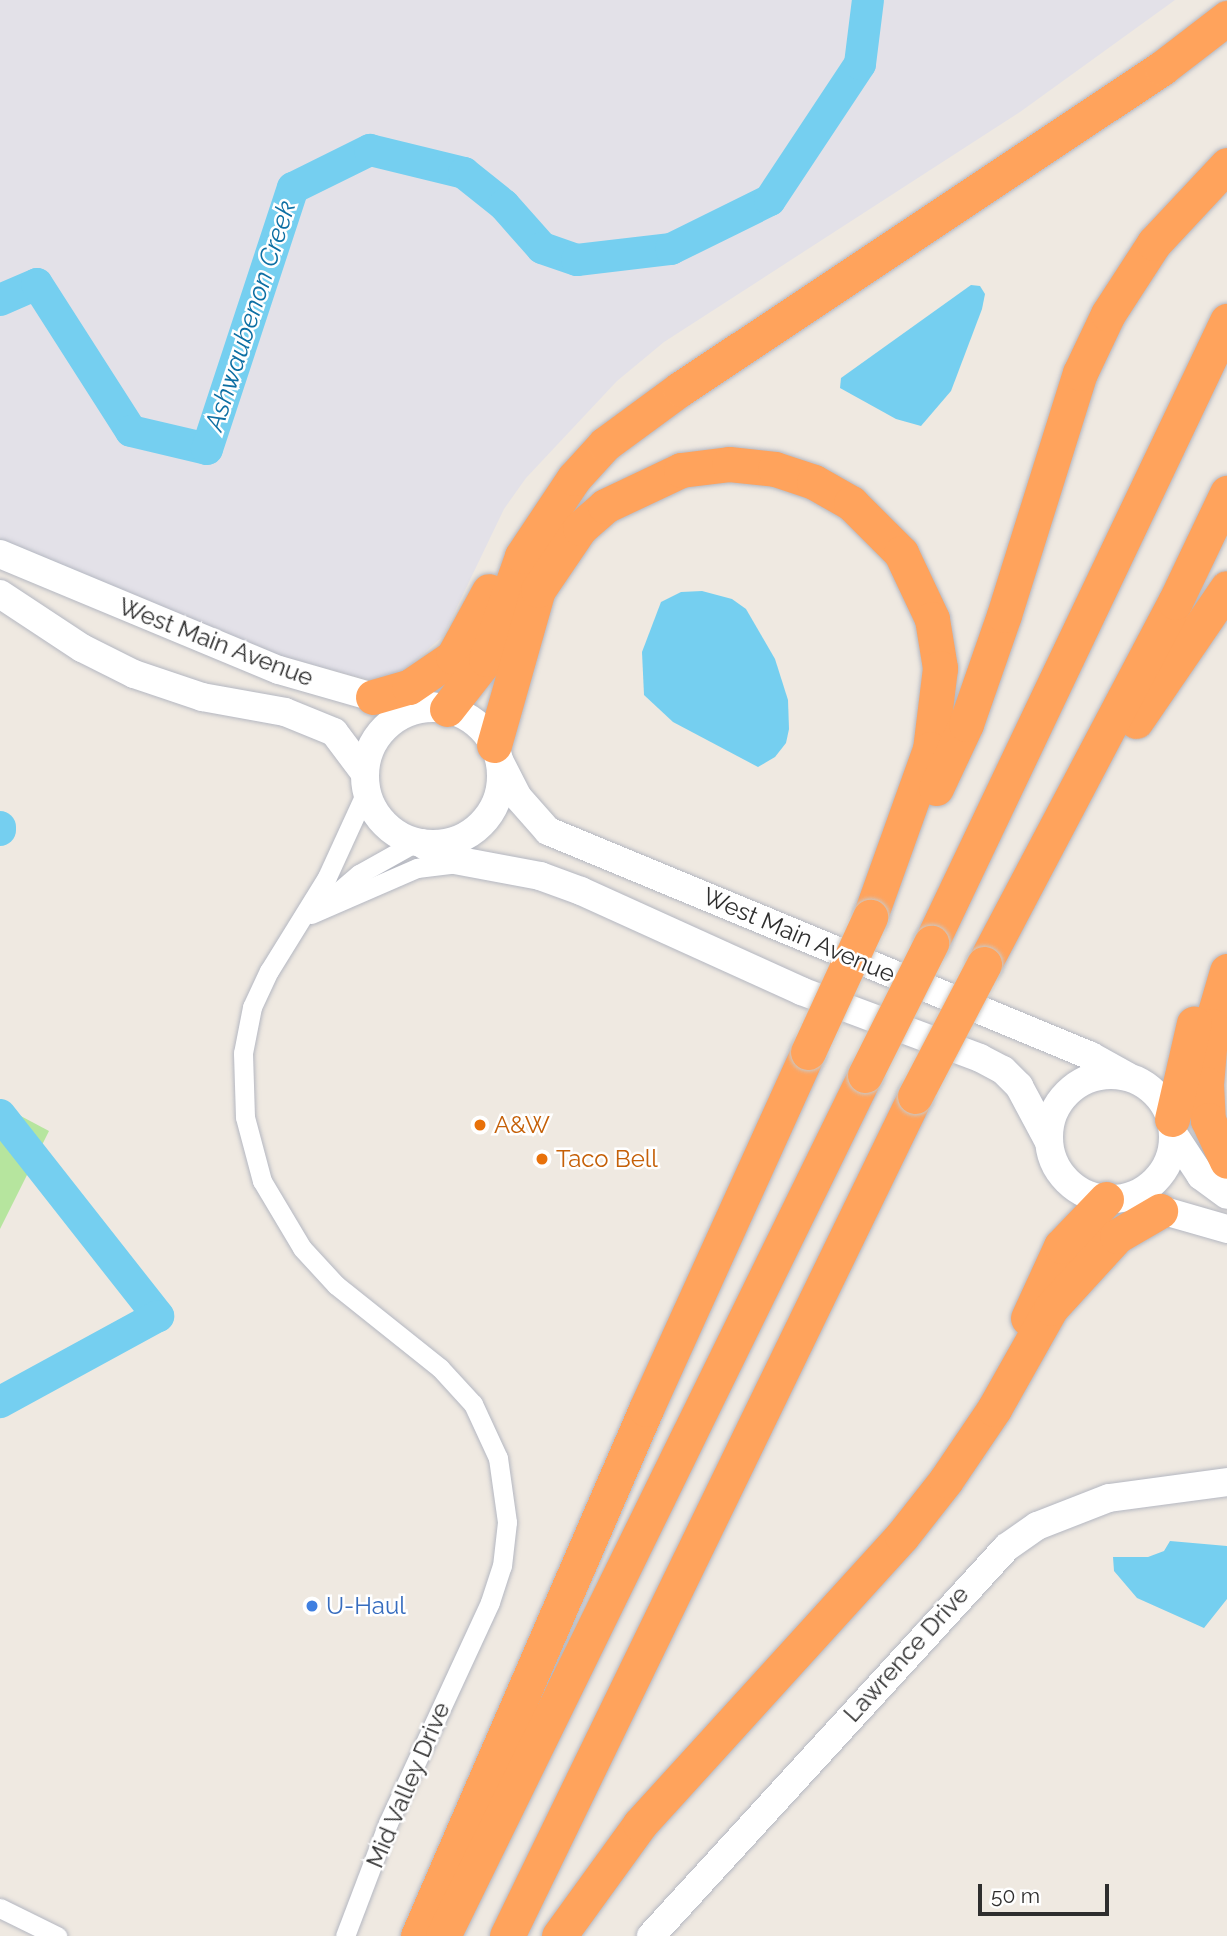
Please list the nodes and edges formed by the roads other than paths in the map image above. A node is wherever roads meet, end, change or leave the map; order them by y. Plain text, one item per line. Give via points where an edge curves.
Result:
1 (1227, 18) edge
2 (1227, 165) edge
3 (1227, 321) edge
4 (1227, 493) edge
5 (549, 511) junction
6 (0, 554) edge
7 (1227, 588) edge
8 (0, 594) edge
9 (373, 697) junction
10 (443, 708) junction
11 (497, 754) junction
12 (365, 782) junction
13 (419, 843) junction
14 (468, 862) junction
15 (870, 917) junction
16 (306, 918) junction
17 (1227, 948) edge
18 (984, 964) junction
19 (1227, 971) edge
20 (1127, 1076) junction
21 (1173, 1127) junction
22 (1048, 1140) junction
23 (1227, 1161) edge
24 (1227, 1195) edge
25 (1113, 1199) junction
26 (1160, 1210) junction
27 (1227, 1229) edge
28 (978, 1430) junction
29 (1227, 1482) edge
30 (0, 1908) edge
31 (57, 1936) edge
32 (345, 1936) edge
33 (418, 1936) edge
34 (443, 1936) edge
35 (507, 1936) edge
36 (559, 1936) edge
37 (651, 1936) edge

1 - 5 highway via 1162,68 643,414 605,444
2 - 15 highway via 1154,243 1091,349 1058,436 1024,556 966,724 907,851
3 - 34 highway, bridge via 931,943
4 - 18 highway via 1175,602
5 - 9 highway via 511,548 478,618 453,657 409,687
5 - 10 highway via 522,556 486,659
6 - 9 main road, West Main Avenue via 279,670
7 - 18 highway via 1141,712 1036,902
8 - 12 main road, West Main Avenue via 82,649 134,674 202,698 285,712 324,726 345,742
9 - 10 main road, West Main Avenue
10 - 11 main road via 482,728
10 - 12 main road via 416,709 388,725 369,750
11 - 13 main road via 498,795 482,824 464,837
11 - 15 highway via 538,590 580,528 605,506 681,470 729,464 775,469 814,482 851,503 901,553 932,619 940,668 930,749
11 - 20 main road, West Main Avenue via 523,805 548,831
12 - 13 main road via 384,824
12 - 16 street via 347,839
13 - 14 main road, West Main Avenue via 444,858
13 - 16 street via 359,874
14 - 16 street via 417,868
14 - 22 main road, West Main Avenue via 540,876 581,891 801,991 980,1058 1003,1070 1019,1086
15 - 33 highway, bridge via 640,1422
16 - 32 street, Mid Valley Drive via 269,971 248,1021 242,1090 253,1154 272,1202 309,1257 346,1294 458,1385 490,1434 504,1482 507,1532 499,1577 388,1823
17 - 21 highway via 1202,996
18 - 35 highway, bridge via 915,1096
19 - 23 highway via 1211,1026 1206,1084 1208,1120
20 - 21 main road via 1162,1099
20 - 22 main road via 1088,1078 1072,1088 1058,1103
21 - 24 main road via 1201,1176
21 - 25 main road via 1165,1170 1138,1194
22 - 25 main road via 1060,1174 1088,1195
25 - 26 main road
25 - 28 highway via 1061,1246
26 - 27 main road
26 - 28 highway via 1117,1236 1051,1308
28 - 36 highway via 902,1536 640,1824
29 - 37 main road, Lawrence Drive via 1109,1498 1037,1526 1007,1546
30 - 31 street

